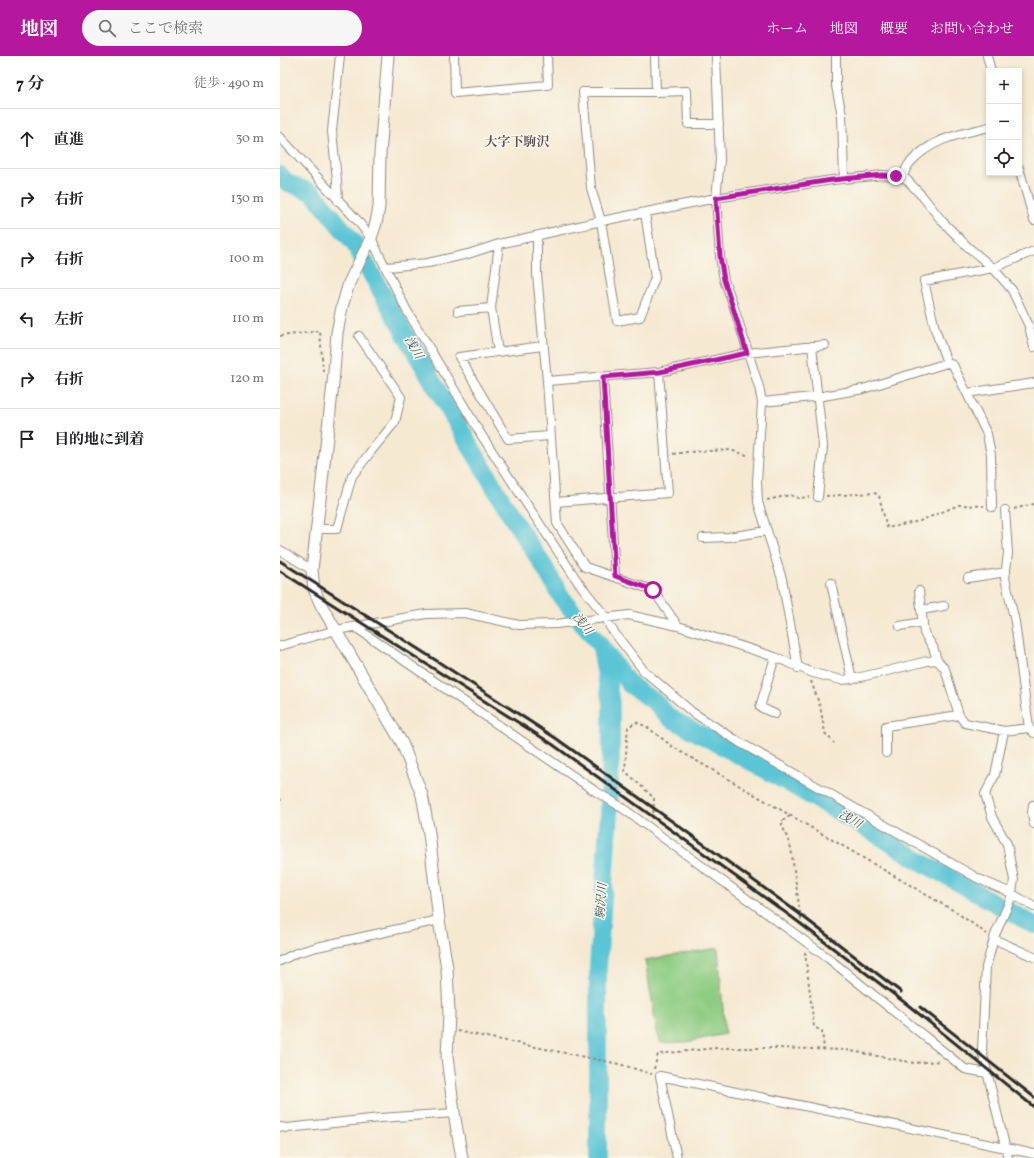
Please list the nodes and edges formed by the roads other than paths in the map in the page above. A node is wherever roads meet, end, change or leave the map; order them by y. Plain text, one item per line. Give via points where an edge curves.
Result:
1 (340, 56) edge
2 (388, 56) edge
3 (454, 56) edge
4 (547, 56) edge
5 (656, 56) edge
6 (716, 56) edge
7 (836, 56) edge
8 (987, 56) edge
9 (990, 68) edge
10 (656, 92) junction
11 (719, 124) junction
12 (986, 128) edge
13 (280, 137) edge
14 (1021, 176) edge
15 (844, 178) junction
16 (902, 178) junction
17 (716, 198) junction
18 (338, 200) junction
19 (645, 213) junction
20 (1034, 220) edge
21 (601, 221) junction
22 (537, 237) junction
23 (370, 241) junction
24 (499, 244) junction
25 (1034, 251) edge
26 (387, 267) junction
27 (993, 268) junction
28 (491, 308) junction
29 (458, 310) dead end
30 (359, 336) dead end
31 (825, 345) dead end
32 (543, 346) junction
33 (812, 346) junction
34 (1034, 347) edge
35 (498, 352) junction
36 (747, 353) junction
37 (947, 363) junction
38 (660, 372) junction
39 (603, 377) junction
40 (547, 381) junction
41 (1034, 383) edge
42 (967, 393) junction
43 (819, 397) junction
44 (762, 402) junction
45 (550, 436) junction
46 (818, 497) road end
47 (611, 498) junction
48 (556, 502) junction
49 (992, 507) road end
50 (1005, 510) dead end
51 (316, 529) junction
52 (766, 531) junction
53 (703, 538) dead end
54 (280, 550) edge
55 (312, 570) junction
56 (1006, 572) junction
57 (615, 576) junction
58 (968, 578) dead end
59 (831, 583) dead end
60 (919, 591) dead end
61 (944, 606) dead end
62 (922, 610) junction
63 (606, 617) junction
64 (923, 622) junction
65 (678, 626) junction
66 (900, 626) dead end
67 (355, 627) junction
68 (336, 630) junction
69 (280, 646) edge
70 (775, 657) junction
71 (937, 660) junction
72 (798, 668) junction
73 (852, 679) junction
74 (775, 714) dead end
75 (959, 715) junction
76 (1004, 731) junction
77 (1032, 731) edge
78 (886, 753) dead end
79 (1034, 805) edge
80 (1034, 824) edge
81 (1011, 896) junction
82 (1034, 907) edge
83 (439, 920) junction
84 (995, 937) junction
85 (1034, 957) edge
86 (280, 961) edge
87 (988, 1073) junction
88 (454, 1113) junction
89 (280, 1127) edge
90 (1006, 1149) junction
91 (1034, 1154) edge
92 (462, 1158) edge
93 (677, 1158) edge
94 (1008, 1158) edge

1 - 18 street via 332,131
2 - 23 street via 380,154 379,207
3 - 4 street via 455,93 548,85
5 - 10 street
6 - 11 street
7 - 15 street via 836,86 842,115
8 - 9 street
10 - 11 street via 687,91 688,124
10 - 21 street via 584,92 591,188
11 - 17 street via 720,160
12 - 16 street via 948,137 930,146 909,164
13 - 18 street
14 - 20 street
15 - 16 street via 883,175
15 - 17 street
16 - 27 street via 906,179 968,247
17 - 19 street
17 - 36 street via 724,280
18 - 23 street via 357,220
19 - 21 street
19 - 21 street via 655,278 640,317 617,321
21 - 22 street
22 - 24 street
22 - 32 street via 537,274
23 - 26 street
23 - 51 street via 349,283 337,333
24 - 26 street via 428,263
24 - 28 street
25 - 27 street
26 - 63 street via 406,309 482,436 578,582
27 - 34 street via 1012,290 1029,326
27 - 37 street via 924,281 935,329
28 - 29 street
28 - 35 street
30 - 51 street via 401,397 395,422 352,476 336,530
31 - 33 street
32 - 35 street
32 - 40 street
33 - 36 street
33 - 43 street
35 - 45 street via 459,357 508,439
36 - 38 street
36 - 44 street
37 - 42 street via 953,365
37 - 43 street via 863,389
38 - 39 street
38 - 47 street via 668,493
39 - 40 street
39 - 47 street
40 - 45 street
41 - 42 street
42 - 49 street via 987,434 991,455
43 - 44 street
43 - 46 street via 823,446
44 - 52 street via 757,482 758,502
45 - 48 street
47 - 48 street
47 - 57 street
48 - 57 street via 557,523 585,567
50 - 56 street via 1008,553
51 - 55 street
52 - 53 street
52 - 72 street via 782,579
54 - 55 street
55 - 68 street via 314,589
56 - 58 street
56 - 77 street
57 - 65 street via 653,590
59 - 73 street
60 - 62 street
61 - 62 street
62 - 64 street
63 - 65 street via 629,615
63 - 67 street via 556,624 519,625 465,613 444,613
63 - 81 street via 610,627 644,671 692,712 739,742
64 - 66 street
64 - 71 street via 924,633 934,647
65 - 70 street
67 - 68 street
67 - 87 street via 621,807 828,958 965,1069
68 - 69 street
68 - 83 street via 402,743 422,795
70 - 72 street
70 - 74 street via 760,707
71 - 73 street
71 - 75 street via 945,669
72 - 73 street via 841,680
75 - 76 street via 965,723
75 - 78 street via 886,726
76 - 77 street
76 - 81 street via 995,775 985,794 992,817 1007,844 1014,880
79 - 80 street
81 - 82 street
81 - 84 street
83 - 86 street via 317,947
83 - 88 street via 447,968 447,1057
84 - 85 street
84 - 87 street via 986,967 982,1051
87 - 90 street
88 - 89 street
88 - 92 street
90 - 91 street
90 - 93 street via 660,1076
90 - 94 street

